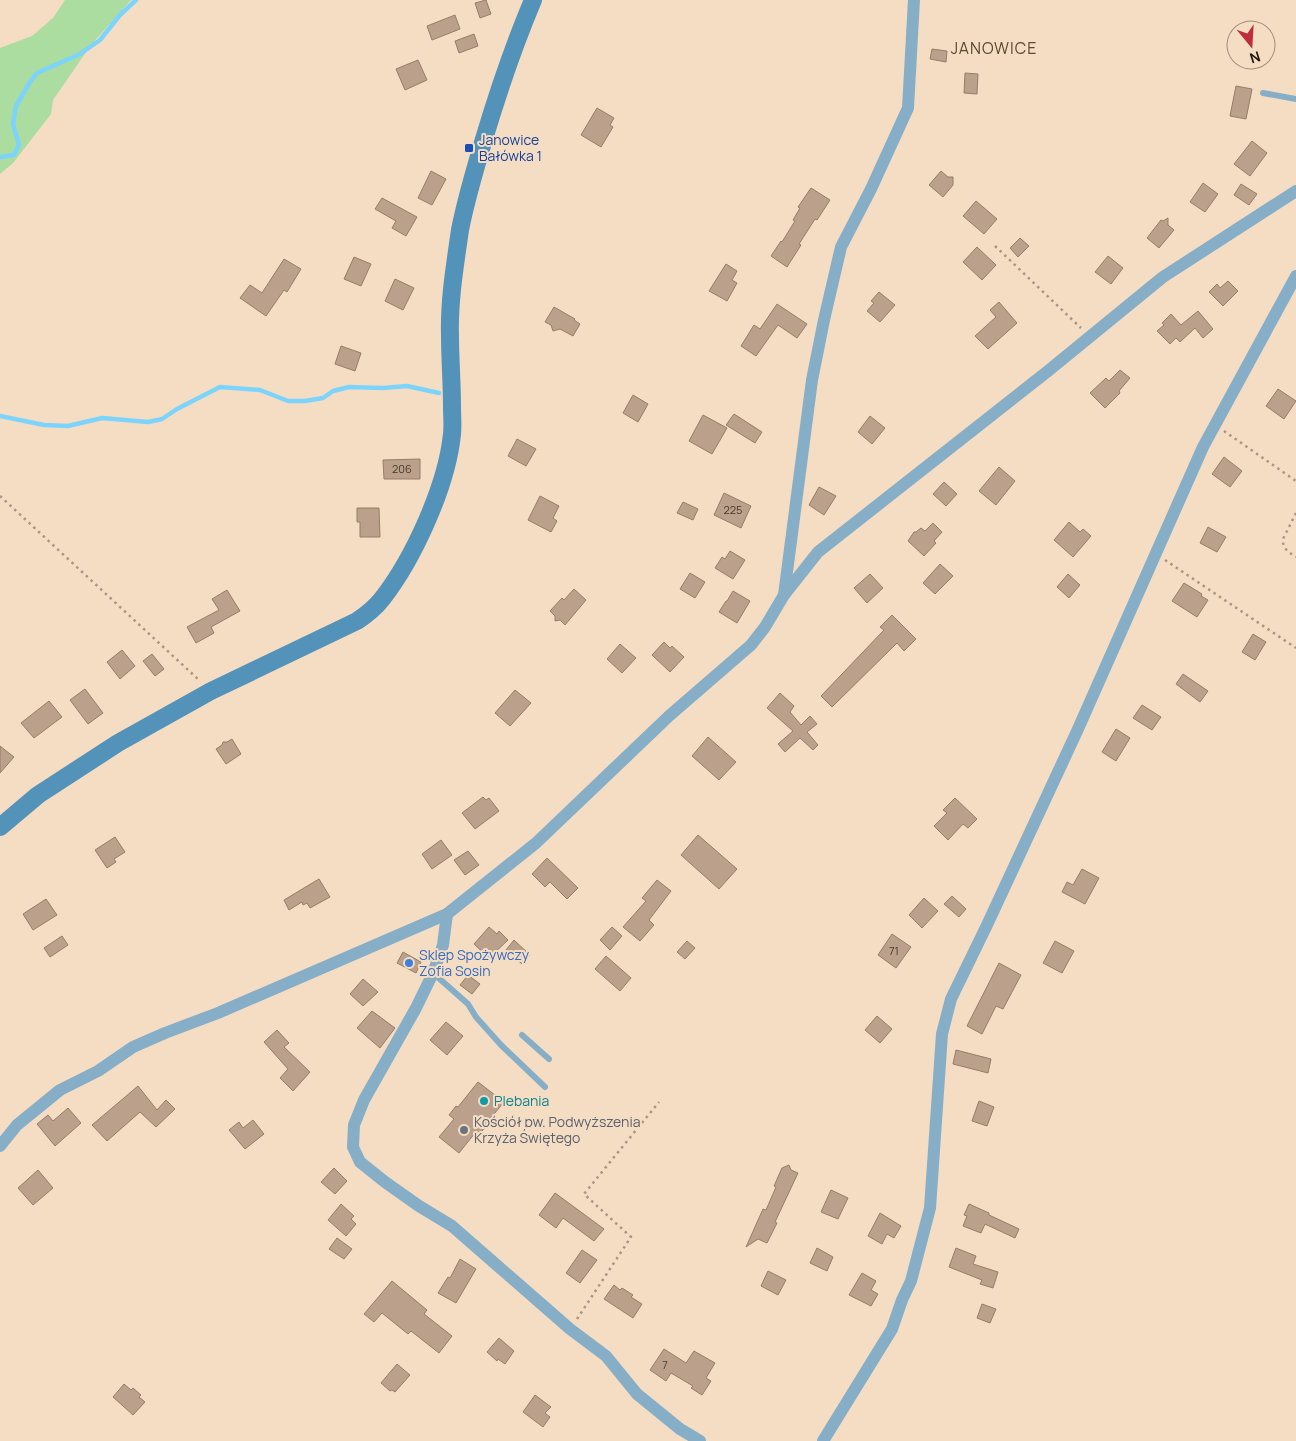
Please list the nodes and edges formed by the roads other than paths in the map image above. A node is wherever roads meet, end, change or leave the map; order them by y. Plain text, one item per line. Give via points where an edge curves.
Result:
1 (532, 0) edge
2 (914, 0) edge
3 (1263, 93) dead end
4 (1296, 99) edge
5 (1296, 191) edge
6 (1296, 276) edge
7 (784, 595) junction
8 (0, 827) edge
9 (447, 914) junction
10 (434, 973) junction
11 (522, 1035) dead end
12 (549, 1059) dead end
13 (545, 1087) dead end
14 (0, 1146) edge
15 (700, 1441) edge
16 (823, 1441) edge

1 - 8 street via 500,84 468,192 451,300 451,447 422,532 402,570 382,600 357,621 211,691 118,743 38,795
2 - 7 street via 908,108 841,247 824,320 812,380
3 - 4 lane
5 - 7 street via 1163,278 818,552
6 - 16 street via 1203,447 1066,755 951,999 942,1034 930,1208 911,1280 892,1329
7 - 9 street via 751,645 670,716 536,843
9 - 10 street via 443,945
9 - 14 street via 133,1047 60,1090 17,1125
10 - 13 lane via 468,1004 501,1045
10 - 15 street via 364,1100 354,1125 353,1147 360,1162 452,1226 570,1329 606,1356 637,1394
11 - 12 lane

